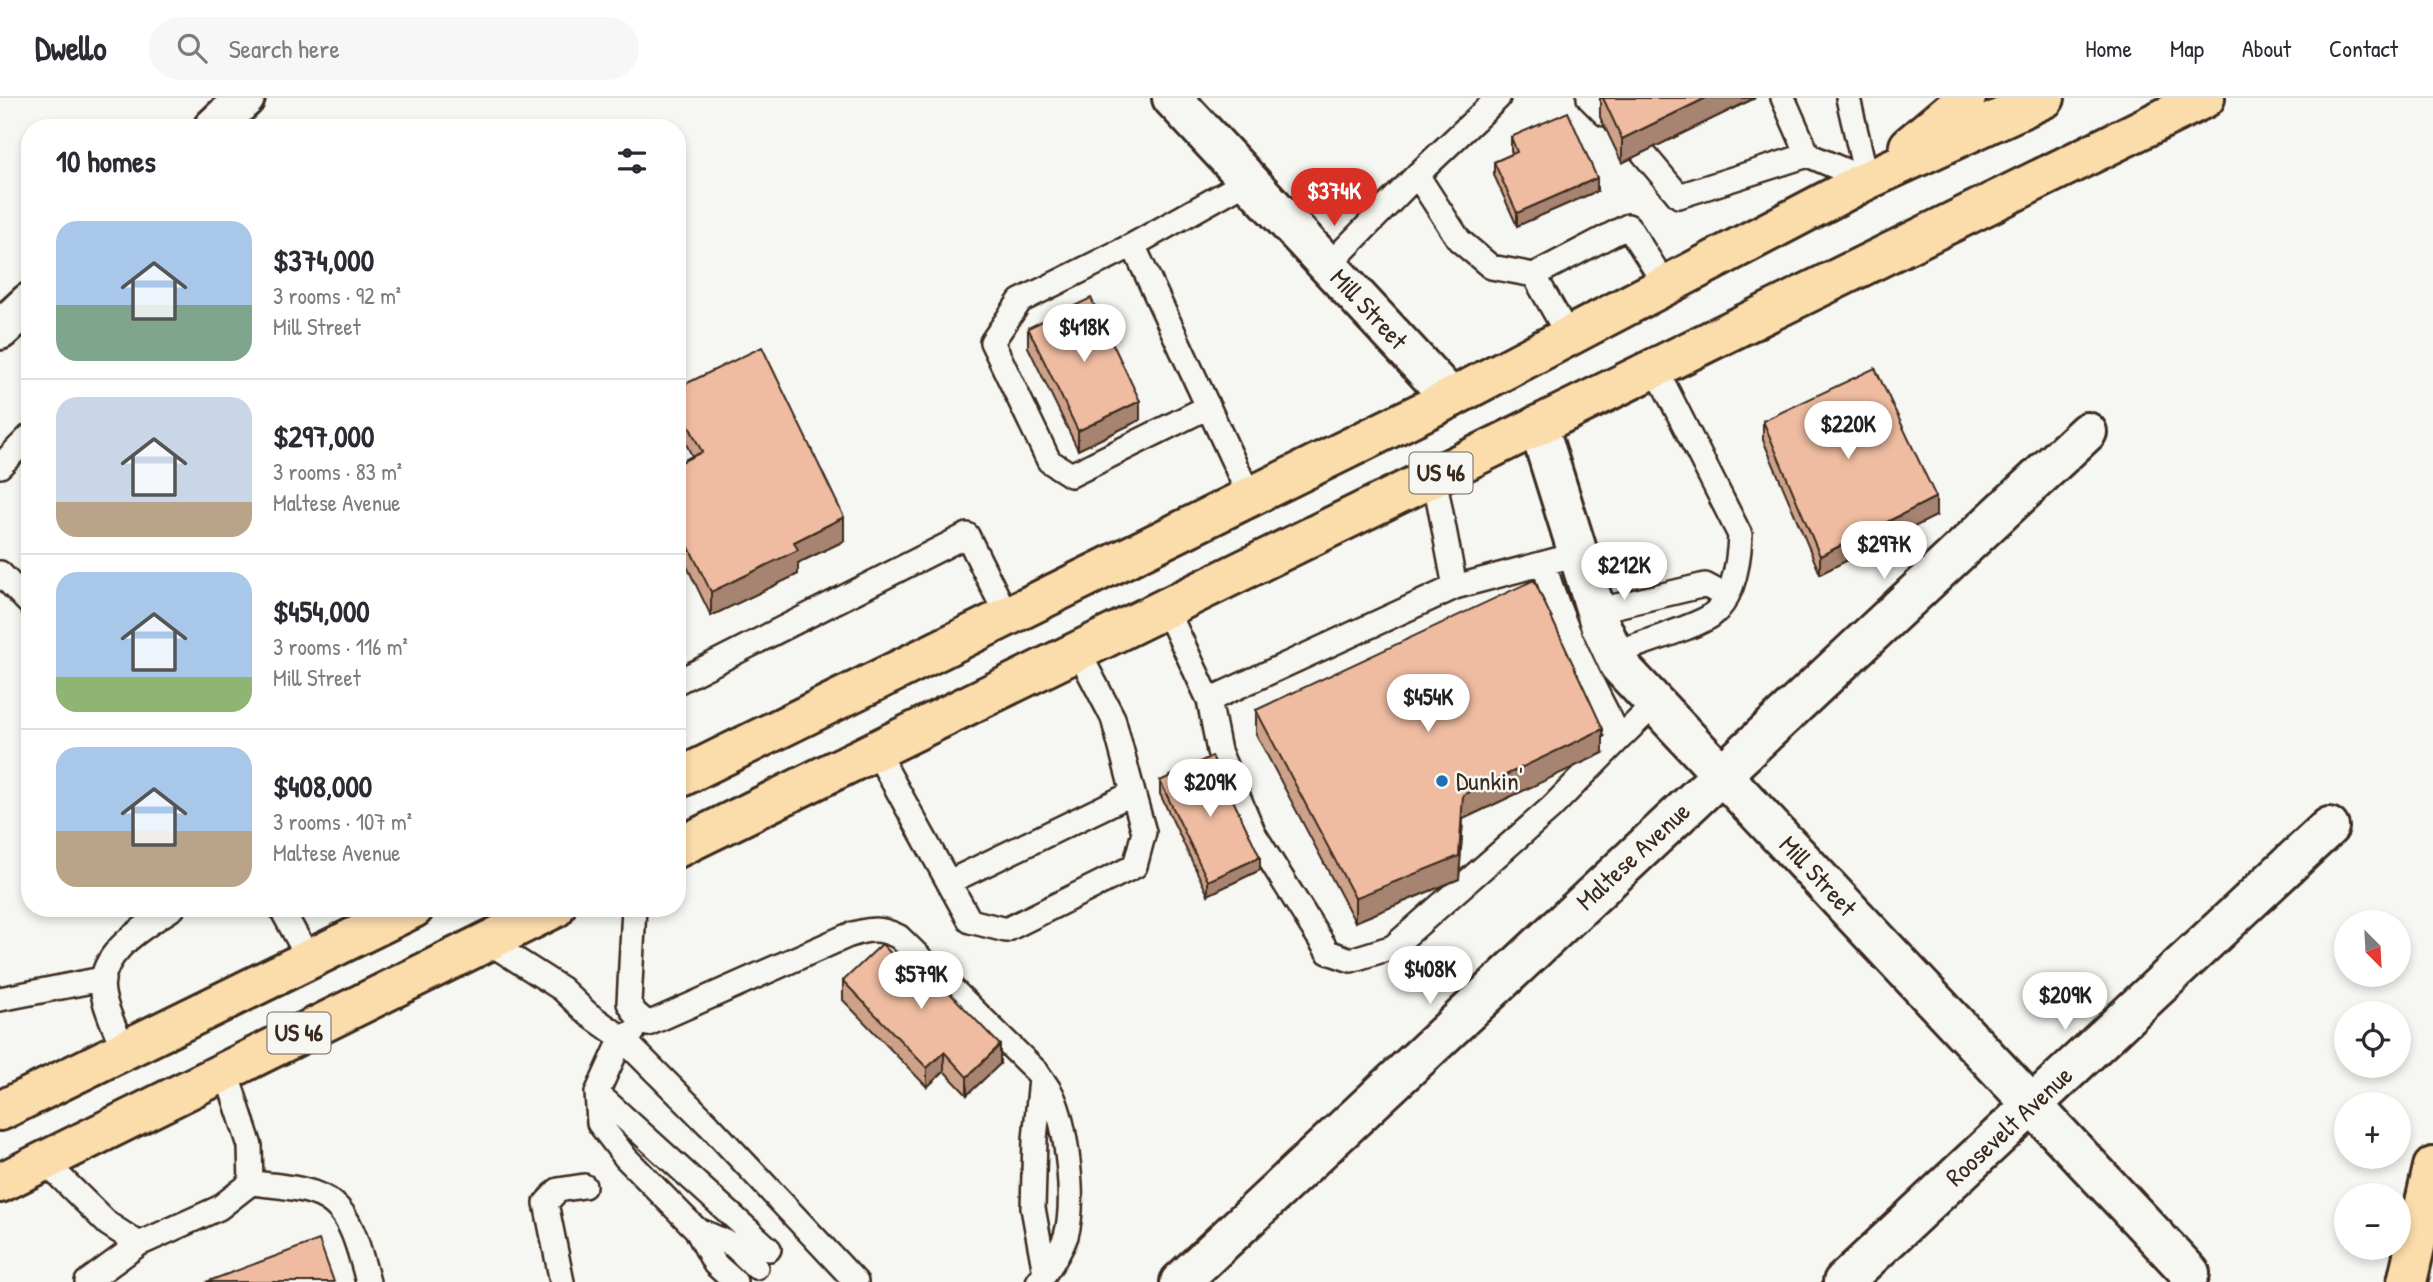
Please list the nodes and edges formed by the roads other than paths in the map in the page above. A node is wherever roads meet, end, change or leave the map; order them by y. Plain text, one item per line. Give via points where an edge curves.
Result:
1 (245, 98) edge
2 (1172, 98) edge
3 (1498, 98) edge
4 (1783, 98) edge
5 (1848, 98) edge
6 (1966, 98) edge
7 (2045, 98) edge
8 (2205, 98) edge
9 (223, 119) edge
10 (1643, 153) edge
11 (1808, 155) junction
12 (1417, 175) junction
13 (1249, 180) junction
14 (1867, 180) junction
15 (1133, 245) junction
16 (1328, 265) junction
17 (1534, 275) junction
18 (1666, 286) junction
19 (21, 310) edge
20 (0, 330) edge
21 (1569, 337) junction
22 (1655, 368) junction
23 (1451, 398) junction
24 (1208, 407) junction
25 (1538, 425) junction
26 (2087, 432) dead end
27 (21, 445) edge
28 (0, 466) edge
29 (1434, 477) junction
30 (1250, 497) junction
31 (1561, 560) junction
32 (0, 573) edge
33 (1455, 587) junction
34 (21, 595) edge
35 (1726, 596) junction
36 (1166, 608) junction
37 (1595, 611) junction
38 (1007, 616) junction
39 (1078, 651) junction
40 (1615, 653) junction
41 (686, 677) edge
42 (1209, 700) junction
43 (1656, 704) junction
44 (1620, 737) junction
45 (876, 751) junction
46 (686, 772) edge
47 (1721, 773) junction
48 (1133, 793) junction
49 (2329, 827) dead end
50 (686, 844) edge
51 (949, 882) junction
52 (159, 917) edge
53 (286, 917) edge
54 (395, 917) edge
55 (537, 917) edge
56 (634, 917) edge
57 (488, 941) junction
58 (309, 959) junction
59 (102, 979) junction
60 (0, 999) edge
61 (648, 1024) junction
62 (622, 1038) junction
63 (124, 1050) junction
64 (225, 1069) junction
65 (1041, 1079) junction
66 (597, 1093) junction
67 (2031, 1105) junction
68 (1, 1107) edge
69 (44, 1161) junction
70 (2433, 1167) edge
71 (0, 1183) edge
72 (251, 1183) junction
73 (584, 1186) dead end
74 (0, 1198) edge
75 (696, 1229) junction
76 (139, 1244) junction
77 (2190, 1273) dead end
78 (1041, 1278) edge
79 (87, 1282) edge
80 (368, 1282) edge
81 (562, 1282) edge
82 (735, 1282) edge
83 (856, 1282) edge
84 (1180, 1282) edge
85 (1843, 1282) edge
86 (2407, 1282) edge

1 - 9 street
2 - 13 street, Mill Street
3 - 12 lane
4 - 11 lane
5 - 14 lane
6 - 14 highway
7 - 14 highway, US 46
8 - 22 highway, US 46
10 - 11 lane via 1679,196
11 - 14 lane
12 - 16 lane
12 - 17 lane via 1459,240 1491,267
13 - 15 lane
13 - 16 street, Mill Street
14 - 18 highway, US 46
15 - 24 lane
15 - 24 lane via 1020,301 992,342 1049,461 1071,475
16 - 23 street, Mill Street
17 - 18 lane via 1628,226
17 - 21 lane
18 - 21 highway, US 46
19 - 20 street
21 - 23 highway, US 46
22 - 25 highway, US 46
22 - 35 lane via 1740,535 1739,562
23 - 30 highway, US 46
24 - 30 lane
25 - 29 highway, US 46
25 - 31 street, Mill Street
26 - 47 street, Maltese Avenue
27 - 28 lane
29 - 33 lane
29 - 36 highway, US 46
30 - 38 highway, US 46
31 - 33 lane
31 - 37 street, Mill Street
31 - 44 lane via 1555,605
32 - 34 lane
33 - 42 lane
35 - 37 lane via 1705,585
35 - 40 lane via 1712,616
36 - 39 highway, US 46
36 - 42 lane
37 - 40 street, Mill Street
38 - 41 lane via 967,535
38 - 46 highway, US 46
39 - 45 highway, US 46
39 - 48 lane via 1113,718
40 - 43 street, Mill Street via 1619,665
42 - 44 lane via 1219,751 1254,834 1328,952 1351,960 1393,947 1551,808
43 - 44 lane
43 - 47 street, Mill Street
45 - 50 highway, US 46
45 - 51 lane
47 - 67 street, Mill Street
47 - 84 street, Maltese Avenue
48 - 51 lane
48 - 51 lane via 1143,832 1135,866 1006,930 970,921
49 - 67 street, Roosevelt Avenue
52 - 59 lane via 132,935
53 - 58 lane
54 - 58 highway, US 46
55 - 57 highway, US 46
56 - 61 lane via 629,1003
57 - 62 lane via 562,989
57 - 64 highway, US 46
58 - 63 highway, US 46
59 - 60 lane
59 - 63 lane
61 - 62 lane
61 - 65 lane via 869,928 900,937
62 - 66 lane
62 - 83 lane
63 - 68 highway, US 46
64 - 69 highway, US 46
64 - 72 lane via 250,1146
65 - 78 lane via 1033,1208
65 - 78 lane via 1052,1096 1063,1134 1069,1179 1066,1235
66 - 75 lane via 599,1123 626,1158
66 - 75 lane via 763,1258
67 - 77 street, Mill Street
67 - 85 street, Roosevelt Avenue
69 - 71 highway, US 46
69 - 74 highway
69 - 76 lane via 108,1224
70 - 86 highway
72 - 76 lane via 219,1208
72 - 80 lane via 297,1187 323,1194 338,1205 356,1233
73 - 81 lane via 558,1190 546,1203
75 - 82 lane via 715,1264
76 - 79 lane

